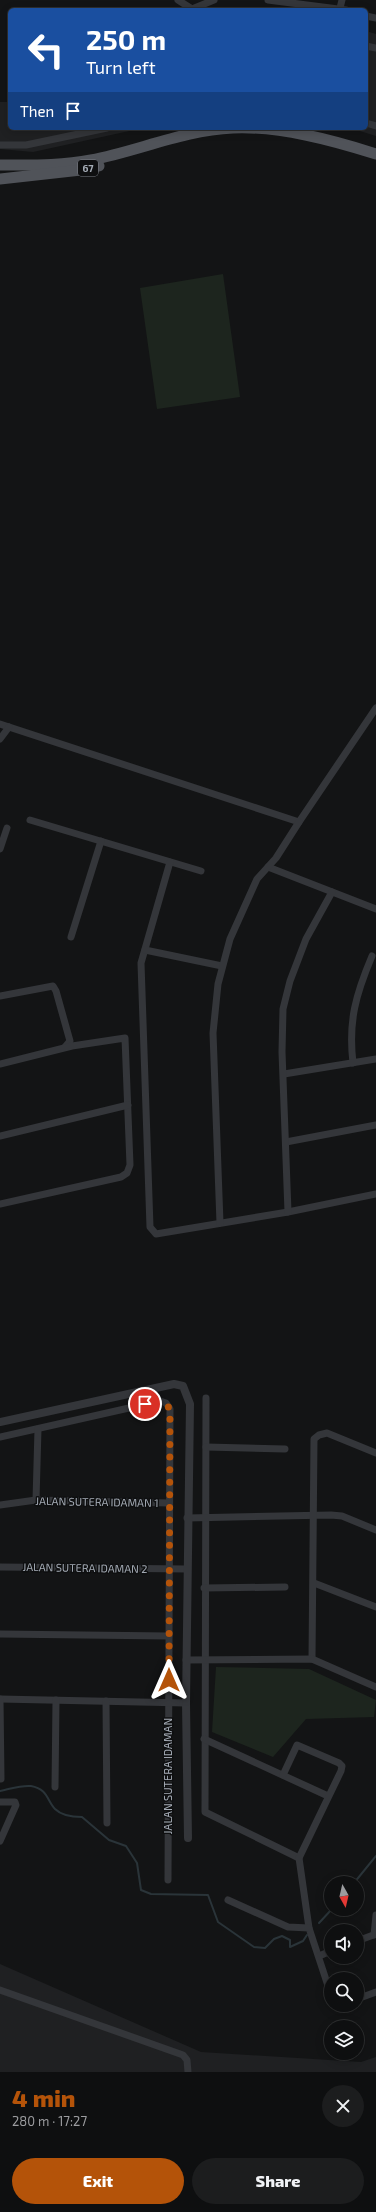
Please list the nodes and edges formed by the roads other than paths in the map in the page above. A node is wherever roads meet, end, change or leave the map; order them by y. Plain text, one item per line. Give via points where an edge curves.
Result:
1 (178, 0) edge
2 (214, 0) edge
3 (268, 0) edge
4 (190, 8) edge
5 (194, 8) edge
6 (335, 8) edge
7 (97, 130) edge
8 (202, 130) edge
9 (270, 130) edge
10 (173, 139) junction
11 (0, 145) edge
12 (374, 153) edge
13 (0, 165) edge
14 (0, 179) edge
15 (376, 708) edge
16 (0, 724) edge
17 (9, 727) junction
18 (0, 739) edge
19 (30, 820) dead end
20 (298, 822) junction
21 (7, 828) dead end
22 (100, 841) junction
23 (0, 849) edge
24 (170, 862) junction
25 (268, 866) junction
26 (201, 871) dead end
27 (332, 892) junction
28 (376, 909) edge
29 (71, 937) dead end
30 (145, 950) junction
31 (372, 956) dead end
32 (222, 966) junction
33 (0, 996) edge
34 (65, 1048) junction
35 (376, 1059) edge
36 (353, 1063) junction
37 (0, 1064) edge
38 (284, 1074) junction
39 (128, 1105) junction
40 (376, 1125) edge
41 (0, 1136) edge
42 (286, 1142) junction
43 (376, 1194) edge
44 (0, 1204) edge
45 (288, 1212) junction
46 (220, 1223) junction
47 (206, 1398) dead end
48 (0, 1422) edge
49 (38, 1430) junction
50 (1, 1437) edge
51 (206, 1447) junction
52 (285, 1449) dead end
53 (376, 1453) edge
54 (36, 1500) junction
55 (169, 1503) junction
56 (0, 1505) edge
57 (314, 1515) junction
58 (205, 1517) junction
59 (187, 1518) junction
60 (376, 1530) edge
61 (0, 1567) edge
62 (170, 1569) junction
63 (187, 1569) junction
64 (314, 1583) junction
65 (284, 1587) dead end
66 (204, 1588) junction
67 (376, 1607) edge
68 (0, 1634) edge
69 (169, 1636) junction
70 (312, 1659) junction
71 (186, 1660) junction
72 (204, 1660) junction
73 (376, 1687) edge
74 (0, 1699) edge
75 (56, 1700) junction
76 (106, 1701) junction
77 (169, 1702) junction
78 (186, 1703) junction
79 (204, 1740) junction
80 (283, 1775) junction
81 (1, 1779) edge
82 (55, 1787) dead end
83 (328, 1796) junction
84 (0, 1802) edge
85 (107, 1823) dead end
86 (188, 1838) dead end
87 (0, 1841) edge
88 (299, 1858) junction
89 (168, 1880) dead end
90 (228, 1900) dead end
91 (376, 1915) edge
92 (308, 1928) junction
93 (375, 1934) edge
94 (364, 1938) edge
95 (324, 1954) edge
96 (318, 1956) junction
97 (324, 1974) edge
98 (0, 1990) edge
99 (376, 1992) edge
100 (364, 1996) edge
101 (188, 2072) edge

1 - 4 street
2 - 5 street
3 - 6 street
7 - 11 street via 26,145
8 - 10 main road, 67
9 - 12 main road, 67
10 - 13 main road, 67 via 90,161
10 - 14 main road, 67 via 114,162 81,170
15 - 20 street
16 - 17 street
17 - 18 street
17 - 20 street
19 - 22 street
20 - 25 street via 276,858
21 - 23 street
22 - 24 street
22 - 29 street
24 - 26 street
24 - 30 street
25 - 27 street
25 - 32 street via 257,879 230,939
27 - 28 street
27 - 38 street via 306,939 285,1002 282,1045
30 - 32 street
30 - 46 street via 141,963 150,1227 156,1234
31 - 36 street via 358,990 352,1016
32 - 46 street via 213,1033
33 - 34 street via 53,986 70,1041
34 - 37 street
34 - 39 street via 125,1038
35 - 36 street
36 - 38 street
38 - 42 street
39 - 41 street
39 - 44 street via 130,1165 127,1173 121,1177
40 - 42 street
42 - 45 street
43 - 45 street
45 - 46 street
47 - 51 street
48 - 59 street via 174,1384 183,1386 190,1404
49 - 50 street
49 - 54 street
49 - 55 street, JALAN SUTERA IDAMAN via 160,1401 166,1404 170,1409
51 - 52 street
51 - 58 street
53 - 57 street via 327,1433 314,1439
54 - 55 street, JALAN SUTERA IDAMAN 1
54 - 56 street, JALAN SUTERA IDAMAN 1
55 - 62 street, JALAN SUTERA IDAMAN
57 - 58 street
57 - 60 street via 342,1516
57 - 64 street
58 - 59 street
58 - 66 street
59 - 63 street
61 - 62 street, JALAN SUTERA IDAMAN 2
62 - 63 street, JALAN SUTERA IDAMAN 2
62 - 69 street, JALAN SUTERA IDAMAN
63 - 71 street
64 - 67 street
64 - 70 street
65 - 66 street
66 - 72 street
68 - 69 street
69 - 77 street, JALAN SUTERA IDAMAN
70 - 72 street
70 - 73 street
71 - 72 street
71 - 78 street
72 - 79 street
74 - 75 street
74 - 81 street
75 - 76 street
75 - 82 street
76 - 77 street
76 - 85 street
77 - 78 street
77 - 89 street, JALAN SUTERA IDAMAN
78 - 86 street
79 - 80 street
79 - 88 street via 205,1812
80 - 83 street
80 - 83 street via 294,1748 301,1745 342,1766
83 - 88 street
84 - 87 street via 12,1800 16,1805
88 - 92 street
90 - 92 street via 288,1926
91 - 93 street
92 - 96 street
93 - 94 street
95 - 96 street
96 - 97 street
98 - 101 street via 184,2055
99 - 100 street

